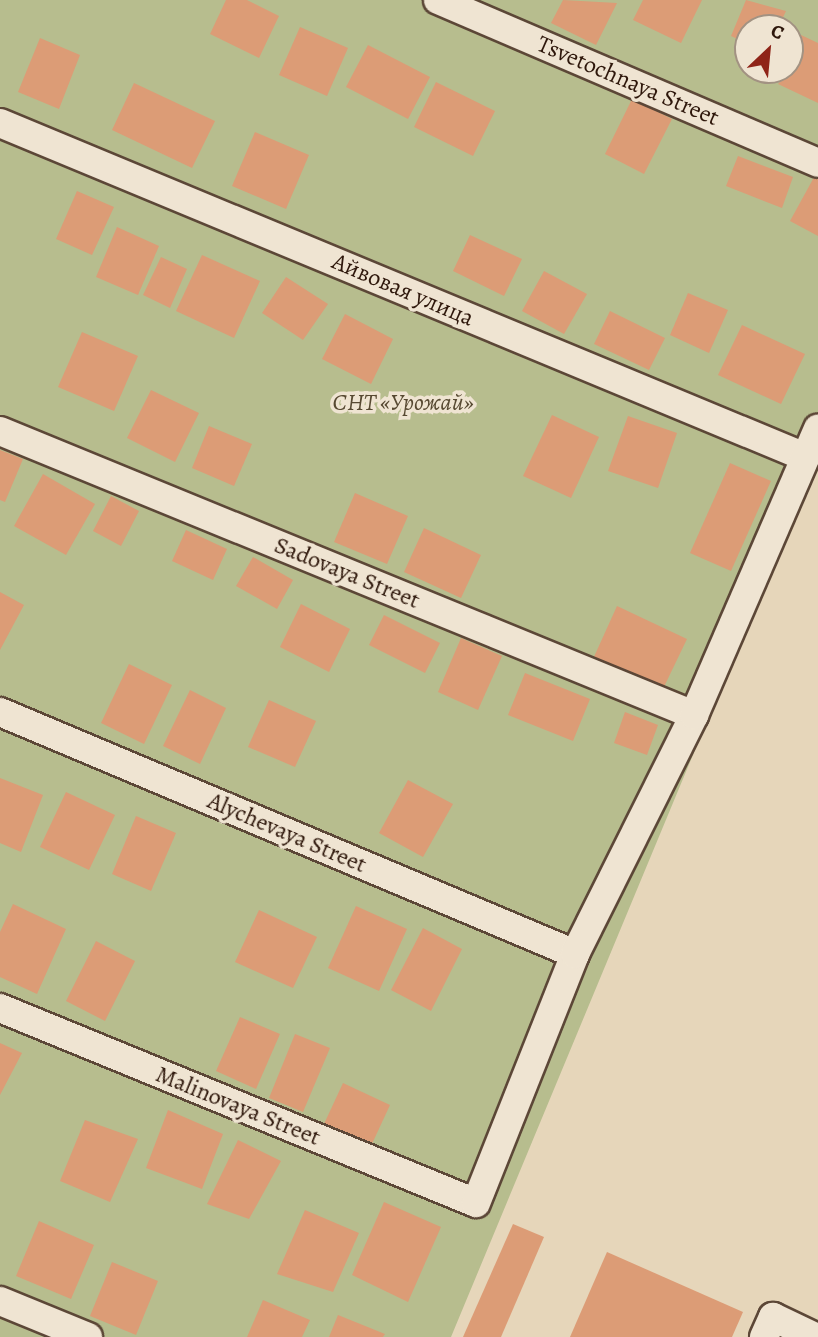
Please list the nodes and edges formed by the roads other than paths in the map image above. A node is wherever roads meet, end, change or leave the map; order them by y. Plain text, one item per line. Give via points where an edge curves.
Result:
1 (438, 0) edge
2 (0, 123) edge
3 (818, 163) edge
4 (818, 429) edge
5 (0, 431) edge
6 (806, 457) junction
7 (0, 712) edge
8 (694, 715) junction
9 (575, 954) junction
10 (0, 1009) edge
11 (0, 1301) edge
12 (769, 1327) edge
13 (88, 1337) edge
14 (816, 1337) edge

1 - 3 street, Tsvetochnaya Street
2 - 6 street, Айвовая улица
4 - 6 street
5 - 8 street, Sadovaya Street
6 - 8 street
7 - 9 street, Alychevaya Street
8 - 9 street
9 - 10 street, Malinovaya Street via 476,1203
11 - 13 street
12 - 14 street

